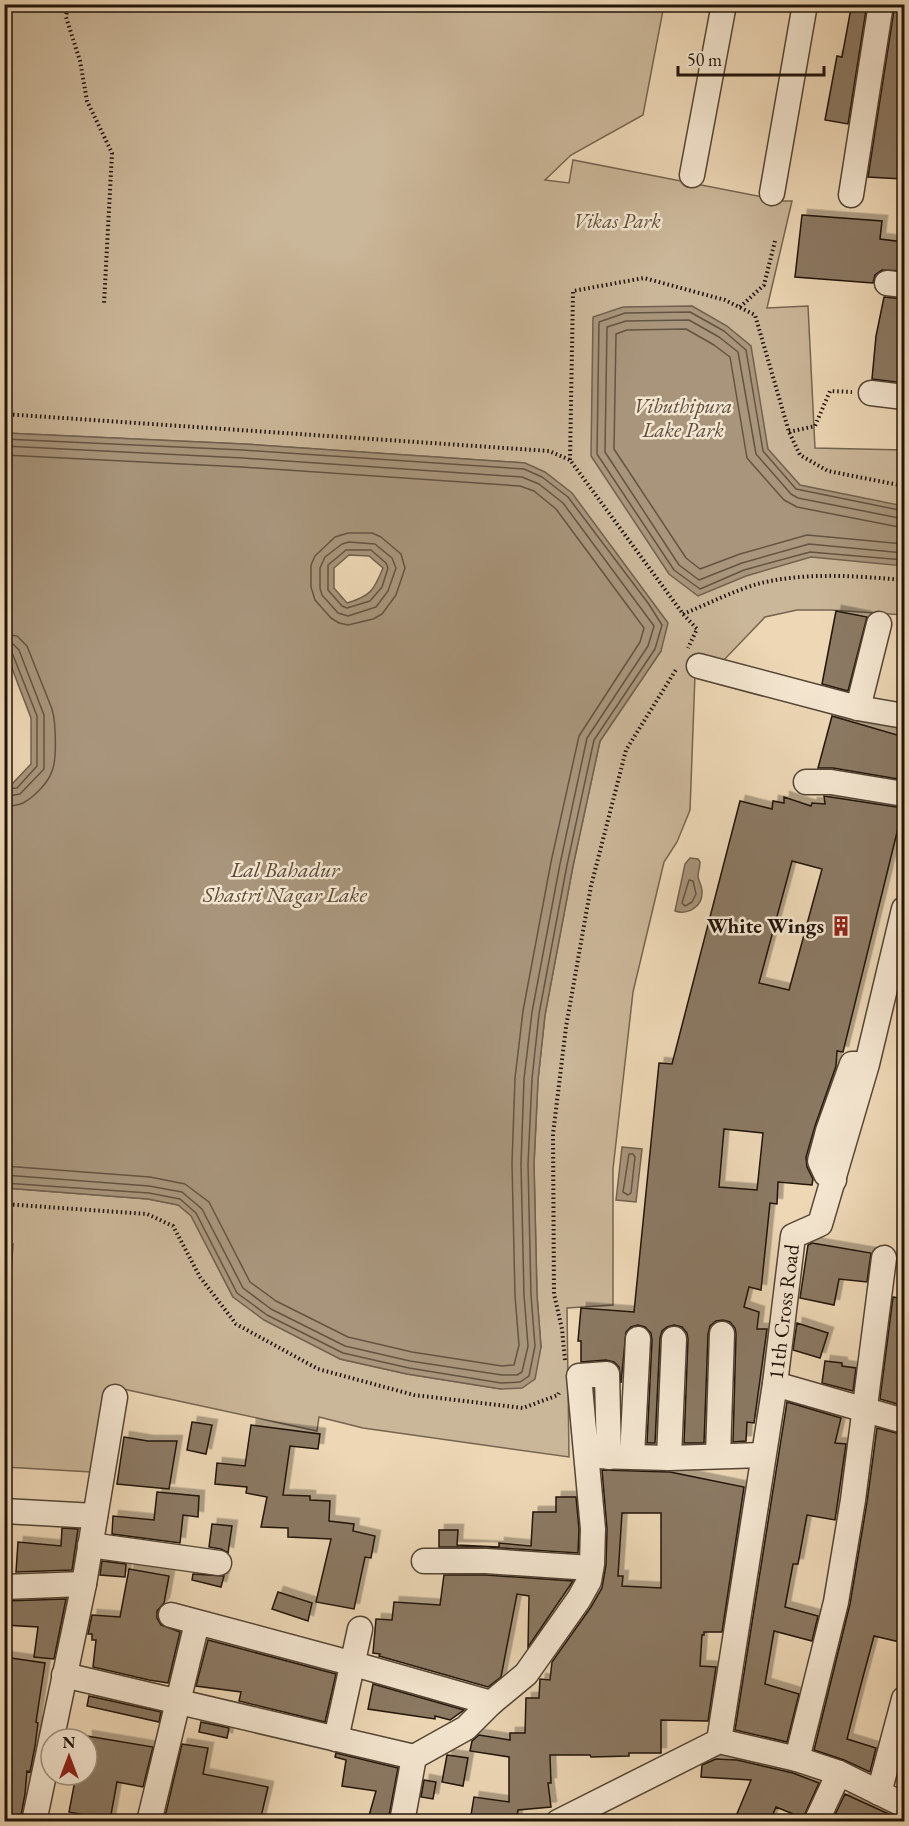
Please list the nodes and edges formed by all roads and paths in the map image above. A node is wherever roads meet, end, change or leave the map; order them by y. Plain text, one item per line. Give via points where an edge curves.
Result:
1 (68, 4) edge
2 (724, 4) edge
3 (805, 4) edge
4 (881, 4) edge
5 (692, 175) dead end
6 (772, 193) dead end
7 (851, 195) dead end
8 (775, 241) dead end
9 (104, 304) dead end
10 (740, 308) junction
11 (871, 393) joint
12 (904, 397) edge
13 (4, 414) edge
14 (789, 432) junction
15 (570, 460) junction
16 (904, 486) edge
17 (904, 580) edge
18 (683, 614) junction
19 (879, 624) dead end
20 (688, 661) junction
21 (858, 708) junction
22 (904, 716) edge
23 (806, 782) dead end
24 (904, 794) edge
25 (904, 909) edge
26 (894, 998) edge
27 (4, 1204) edge
28 (884, 1258) dead end
29 (722, 1335) dead end
30 (638, 1339) dead end
31 (674, 1339) dead end
32 (565, 1363) dead end
33 (775, 1384) junction
34 (562, 1385) dead end
35 (115, 1396) dead end
36 (864, 1409) junction
37 (904, 1420) edge
38 (763, 1455) junction
39 (609, 1456) junction
40 (718, 1456) junction
41 (669, 1458) junction
42 (4, 1511) edge
43 (95, 1516) junction
44 (90, 1545) junction
45 (424, 1562) dead end
46 (219, 1563) dead end
47 (591, 1568) junction
48 (84, 1584) junction
49 (4, 1587) edge
50 (171, 1616) dead end
51 (197, 1623) junction
52 (360, 1629) dead end
53 (354, 1664) junction
54 (64, 1675) junction
55 (904, 1700) edge
56 (178, 1701) junction
57 (491, 1703) junction
58 (336, 1739) junction
59 (719, 1741) junction
60 (414, 1757) junction
61 (797, 1759) junction
62 (839, 1773) junction
63 (879, 1793) junction
64 (904, 1805) edge
65 (34, 1821) edge
66 (149, 1821) edge
67 (402, 1821) edge
68 (558, 1821) edge
69 (816, 1821) edge

1 - 9 path via 66,17 87,100 112,153
2 - 5 street
3 - 6 street
4 - 7 street
8 - 10 path via 764,285
10 - 14 path via 755,315
10 - 15 path via 725,300 644,278 573,291
11 - 12 street
11 - 14 path via 830,391 815,426
13 - 15 path via 549,451
14 - 16 path via 800,455 828,471
15 - 18 path
17 - 18 path via 806,576 759,584
18 - 20 path via 697,629
19 - 21 street
20 - 21 street
20 - 32 path via 626,750 591,886 566,1027 553,1134 554,1294
21 - 22 street
23 - 24 street via 831,782
25 - 26 street, 11th Cross Road
26 - 33 street, 11th Cross Road via 867,1064 820,1224 793,1236
27 - 34 path via 147,1214 173,1226 200,1277 236,1324 318,1369 414,1395 523,1408 558,1395
28 - 36 street
29 - 40 street
30 - 39 street
31 - 41 street
33 - 36 street
33 - 38 street, 11th Cross Road
35 - 43 street
36 - 37 street
36 - 61 street via 836,1602
38 - 40 street
38 - 59 street, 11th Cross Road
39 - 41 street
39 - 47 street via 593,1528
40 - 41 street
42 - 43 street
43 - 44 street
44 - 46 street
44 - 48 street
45 - 47 street via 486,1560
47 - 57 street via 585,1589 536,1663
48 - 49 street
48 - 54 street
50 - 51 street
51 - 53 street
51 - 56 street
52 - 53 street
53 - 57 street
53 - 58 street
54 - 56 street
54 - 65 street
55 - 63 street
56 - 58 street
56 - 66 street
57 - 60 street via 466,1728
58 - 60 street
59 - 61 street
59 - 68 street
60 - 67 street
61 - 62 street
62 - 63 street
62 - 69 street
63 - 64 street

